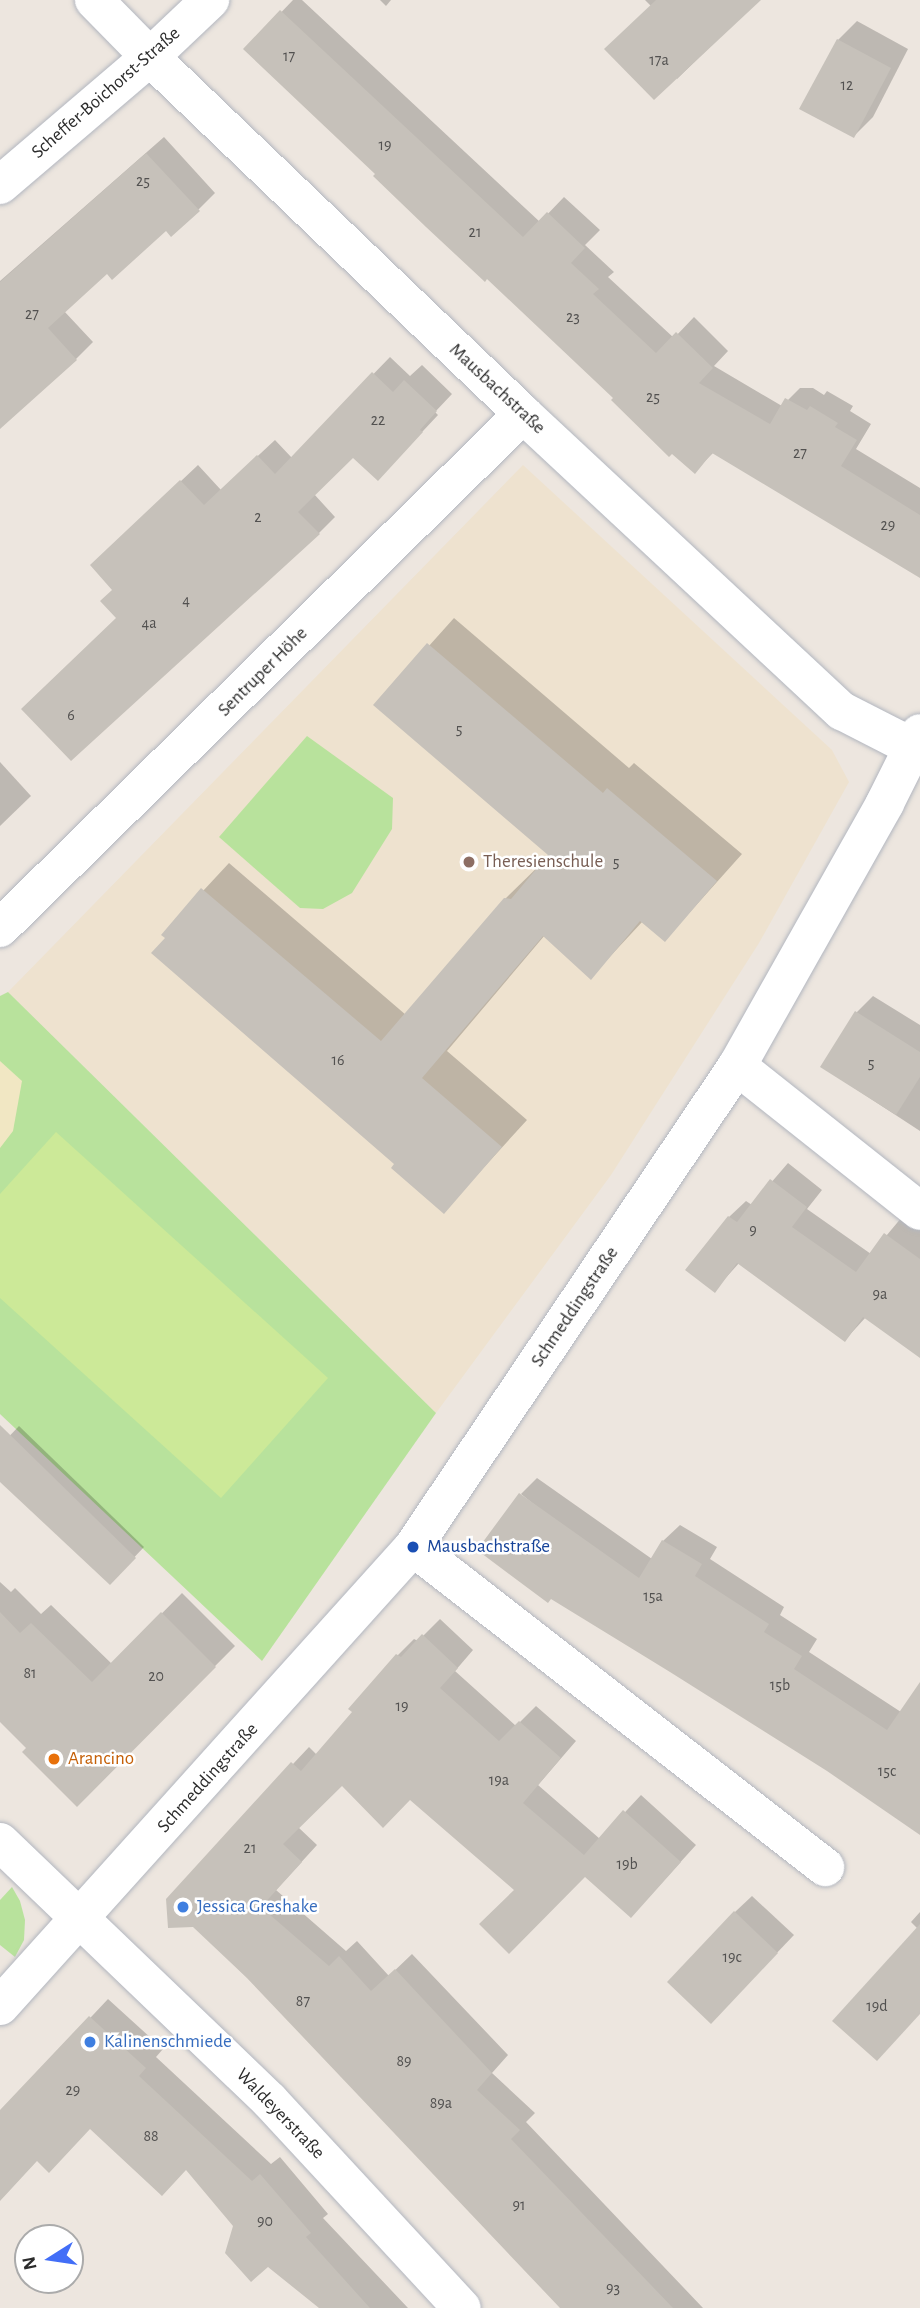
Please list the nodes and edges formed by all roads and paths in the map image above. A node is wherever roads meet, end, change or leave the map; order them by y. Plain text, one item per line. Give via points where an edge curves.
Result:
1 (94, 0) edge
2 (210, 0) edge
3 (150, 57) junction
4 (0, 185) edge
5 (523, 414) junction
6 (918, 744) edge
7 (0, 928) edge
8 (737, 1066) junction
9 (920, 1211) edge
10 (413, 1547) junction
11 (0, 1842) edge
12 (825, 1867) dead end
13 (82, 1917) junction
14 (0, 2006) edge
15 (462, 2308) edge

1 - 3 street, Mausbachstraße
2 - 3 street, Scheffer-Boichorst-Straße
3 - 4 street, Scheffer-Boichorst-Straße
3 - 5 street, Mausbachstraße
5 - 6 street, Mausbachstraße via 842,711
5 - 7 street, Sentruper Höhe
6 - 8 street, Schmeddingstraße
8 - 9 street
8 - 10 street, Schmeddingstraße
10 - 12 street
10 - 13 street, Schmeddingstraße
11 - 13 street, Waldeyerstraße
13 - 14 street, Schmeddingstraße
13 - 15 street, Waldeyerstraße via 270,2101

